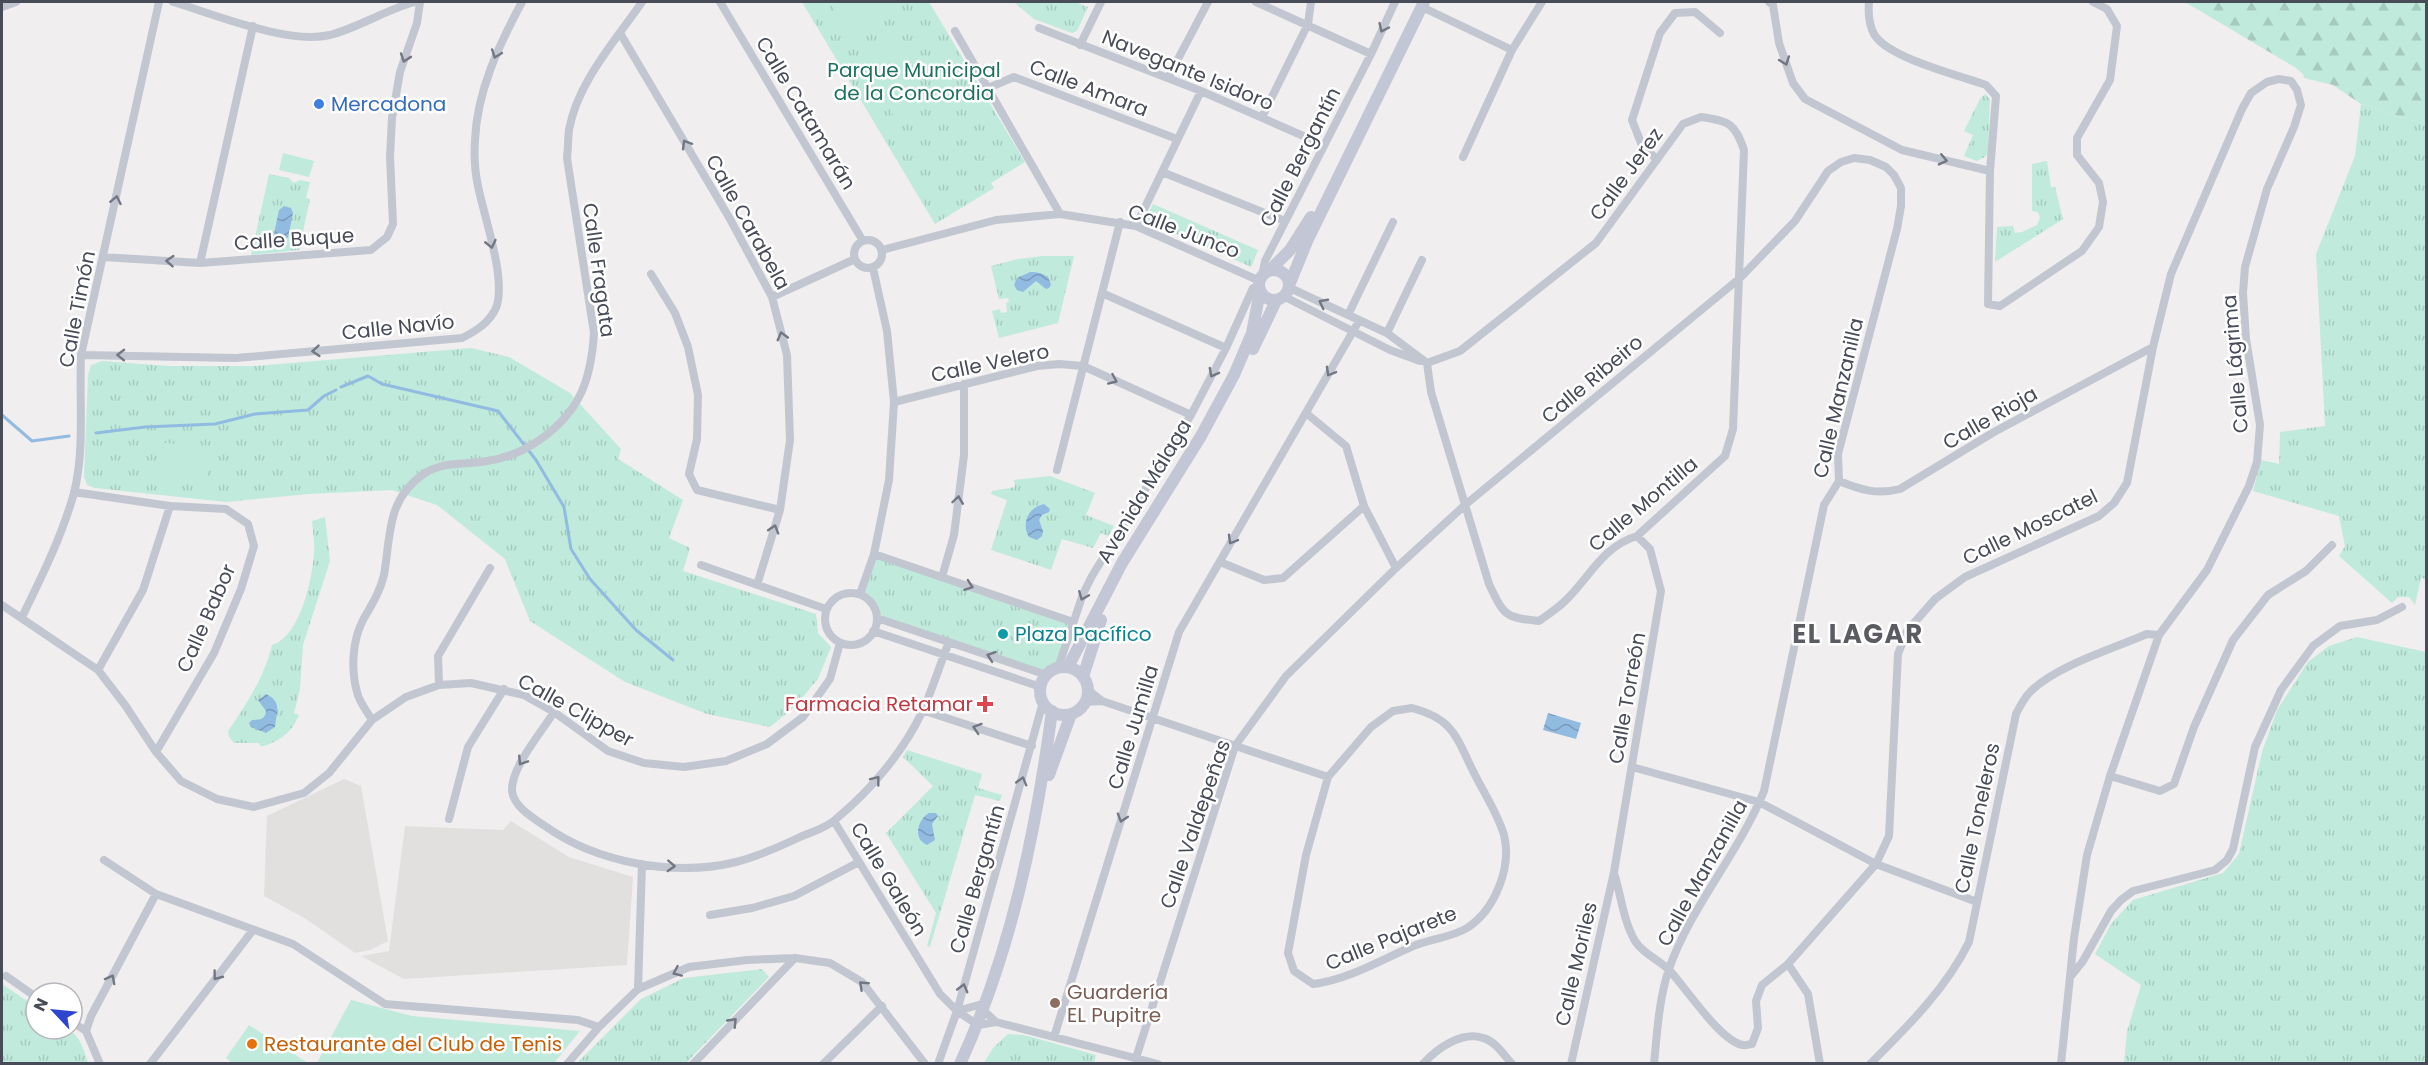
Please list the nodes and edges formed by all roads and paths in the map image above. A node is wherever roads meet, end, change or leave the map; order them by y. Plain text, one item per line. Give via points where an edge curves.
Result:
1 (16, 2) edge
2 (159, 2) edge
3 (173, 2) edge
4 (415, 2) edge
5 (420, 2) edge
6 (522, 2) edge
7 (642, 2) edge
8 (720, 2) edge
9 (1101, 2) edge
10 (1208, 2) edge
11 (1256, 2) edge
12 (1311, 2) edge
13 (1395, 2) edge
14 (1542, 2) edge
15 (1869, 2) edge
16 (2093, 2) edge
17 (1421, 3) edge
18 (1772, 3) edge
19 (2, 7) edge
20 (1308, 24) junction
21 (253, 26) junction
22 (1039, 28) dead end
23 (955, 31) dead end
24 (620, 33) junction
25 (1720, 33) dead end
26 (1080, 45) junction
27 (1512, 50) junction
28 (1371, 54) junction
29 (1168, 78) junction
30 (2291, 81) joint
31 (988, 88) junction
32 (1201, 91) junction
33 (1262, 117) junction
34 (1177, 139) junction
35 (1324, 145) junction
36 (1463, 157) dead end
37 (1657, 160) junction
38 (1990, 171) junction
39 (1162, 172) junction
40 (1060, 214) junction
41 (1285, 221) junction
42 (1120, 222) junction
43 (1393, 222) dead end
44 (1136, 226) junction
45 (863, 241) junction
46 (882, 250) junction
47 (103, 257) junction
48 (855, 259) junction
49 (1422, 260) dead end
50 (200, 263) junction
51 (873, 268) junction
52 (651, 274) dead end
53 (1740, 278) junction
54 (1262, 281) junction
55 (1285, 292) junction
56 (1102, 293) junction
57 (772, 297) junction
58 (1348, 315) junction
59 (1359, 321) junction
60 (1353, 332) junction
61 (1387, 333) junction
62 (1254, 339) junction
63 (2153, 347) junction
64 (1226, 348) junction
65 (81, 355) junction
66 (1427, 363) junction
67 (1083, 366) junction
68 (964, 384) junction
69 (894, 402) junction
70 (1306, 413) junction
71 (1191, 415) junction
72 (1058, 470) dead end
73 (1839, 481) junction
74 (74, 492) junction
75 (1465, 505) junction
76 (170, 506) junction
77 (1364, 506) junction
78 (780, 510) junction
79 (1636, 536) junction
80 (2332, 545) dead end
81 (874, 554) junction
82 (1220, 562) junction
83 (701, 565) dead end
84 (490, 568) dead end
85 (1396, 568) junction
86 (942, 577) junction
87 (757, 585) junction
88 (860, 594) junction
89 (2, 605) edge
90 (2402, 607) dead end
91 (826, 609) junction
92 (22, 617) junction
93 (877, 618) junction
94 (1074, 622) junction
95 (873, 631) junction
96 (2159, 634) junction
97 (949, 642) junction
98 (840, 643) junction
99 (944, 655) junction
100 (1063, 668) junction
101 (98, 670) junction
102 (1047, 675) junction
103 (1083, 677) junction
104 (439, 685) junction
105 (1041, 687) junction
106 (504, 689) junction
107 (1086, 696) junction
108 (1047, 707) junction
109 (922, 711) junction
110 (554, 712) junction
111 (1071, 714) junction
112 (1153, 718) junction
113 (372, 720) junction
114 (1032, 746) junction
115 (1235, 746) junction
116 (156, 752) junction
117 (1632, 767) junction
118 (2110, 776) junction
119 (1328, 777) junction
120 (1040, 798) junction
121 (1759, 802) junction
122 (448, 819) dead end
123 (834, 821) junction
124 (104, 860) dead end
125 (859, 862) junction
126 (642, 864) junction
127 (1876, 864) junction
128 (1614, 872) junction
129 (156, 894) junction
130 (1977, 902) junction
131 (710, 915) dead end
132 (253, 930) junction
133 (795, 958) junction
134 (1788, 964) junction
135 (1669, 969) junction
136 (6, 976) dead end
137 (2070, 976) junction
138 (24, 989) edge
139 (638, 989) junction
140 (882, 1006) junction
141 (985, 1006) junction
142 (957, 1011) junction
143 (996, 1022) junction
144 (978, 1024) junction
145 (599, 1027) junction
146 (86, 1031) joint
147 (1054, 1036) junction
148 (1136, 1058) junction
149 (100, 1064) edge
150 (150, 1064) edge
151 (567, 1064) edge
152 (693, 1064) edge
153 (823, 1064) edge
154 (925, 1064) edge
155 (938, 1064) edge
156 (960, 1064) edge
157 (1158, 1064) edge
158 (1423, 1064) edge
159 (1512, 1064) edge
160 (1571, 1064) edge
161 (1654, 1064) edge
162 (1820, 1064) edge
163 (1870, 1064) edge
164 (2061, 1064) edge

1 - 19 street
47 -> 2 street, Calle Timón
3 - 21 street
4 - 21 street via 327,36 287,36
5 -> 50 street, Calle Buque via 400,72 392,118 394,208 387,237 371,250
6 -> 65 street, Calle Navío via 499,46 482,93 475,140 477,182 500,283 495,308 482,328 462,338 236,358
7 - 24 street, Calle Fragata
8 - 45 street, Calle Catamarán
9 - 26 street
10 - 29 street
11 - 20 street
12 - 20 street
13 -> 28 street, Calle Bergantín
14 - 27 street
15 - 38 street via 1868,14 1875,36 1894,53 1986,85 1996,96
16 - 38 street via 2107,9 2117,26 2110,81 2077,138 2077,155 2099,183 2103,202 2099,227 2082,251 2000,306 1988,304
17 - 27 street
17 - 54 street via 1305,227
17 - 55 street
18 -> 38 street via 1779,43 1793,83 1805,99 1902,150
20 - 28 street
20 - 33 street
21 - 50 street
22 - 26 street, Navegante Isidoro
23 - 31 street
57 -> 24 street, Calle Carabela
24 - 113 street, Calle Fragata via 589,80 569,129 567,158 594,333 585,386 565,419 527,449 503,459 448,463 407,488 393,512 388,531 384,576 361,623 354,648 357,694
25 - 37 street via 1695,12 1675,13 1660,33 1632,120 1641,143
26 - 29 street, Navegante Isidoro
27 - 36 street
28 - 35 street, Calle Bergantín
29 - 32 street, Navegante Isidoro
30 - 63 street, Calle Moscatel via 2267,82 2251,93 2242,109 2171,274
30 - 96 street, Calle Lágrima via 2301,105 2267,189 2245,267 2246,339 2260,426 2257,462 2207,570
31 - 34 street, Calle Amara via 1014,77
31 - 40 street
32 - 33 street, Navegante Isidoro
32 - 34 street
33 - 35 street, Navegante Isidoro
34 - 39 street
35 - 41 street, Calle Bergantín
37 - 53 street, Calle Jerez via 1683,124 1701,117 1721,119 1737,130 1744,150
37 - 66 street, Calle Jerez via 1596,243 1460,351
39 - 41 street
39 - 44 street
40 - 42 street, Calle Junco
40 - 46 street, Calle Junco via 996,220
41 - 54 street, Calle Bergantín via 1265,261
42 - 44 street, Calle Junco
42 - 56 street
43 - 58 street
44 - 54 street, Calle Junco
45 - 46 street via 876,242
45 - 48 street via 855,251
46 - 51 street via 880,262
50 -> 47 street, Calle Buque
47 - 65 street, Calle Timón
48 - 51 street via 860,266
48 - 57 street
49 - 61 street
51 - 69 street via 887,330
52 - 78 street via 675,313 688,347 698,395 697,439 689,474 697,490
53 - 73 street, Calle Manzanilla via 1795,221 1828,171 1841,162 1854,158 1870,160 1894,175 1901,188 1897,229 1838,454
53 - 75 street, Calle Ribeiro
53 - 79 street, Calle Montilla via 1733,429 1725,456
54 - 55 street via 1266,298
54 - 55 street via 1280,271 1288,278
54 - 62 street
54 - 64 street, Calle Bergantín via 1253,288
58 -> 55 street
55 - 60 street
55 - 62 street
56 - 64 street
56 - 67 street
78 -> 57 street, Calle Carabela via 790,440 788,355
58 - 59 street
59 - 60 street, Calle Jumilla
59 - 61 street
60 - 66 street
60 -> 70 street, Calle Jumilla
61 - 66 street
62 - 100 street, Avenida Málaga
62 - 103 street, Avenida Málaga via 1194,459 1115,589
63 - 73 street, Calle Rioja via 1995,432 1900,489 1884,493
63 - 127 street, Calle Moscatel via 2127,483 2114,503 2099,516 1965,577 1935,600 1907,631 1898,654 1889,836
64 -> 71 street, Calle Bergantín
65 - 74 street, Calle Timón via 81,445
66 - 75 street, Calle Montilla via 1431,392
67 - 68 street, Calle Velero via 1037,366
67 -> 71 street, Calle Velero
67 - 72 street
68 - 69 street, Calle Velero
86 -> 68 street via 954,535 964,455
69 - 81 street via 889,480
70 - 77 street via 1346,446
70 -> 82 street, Calle Jumilla
71 -> 94 street, Calle Bergantín via 1092,576
73 - 121 street, Calle Manzanilla via 1824,505
74 - 76 street, Calle Babor
74 - 92 street, Calle Timón via 52,556
75 - 79 street, Calle Montilla via 1489,584 1500,606 1513,619 1539,621 1565,602 1621,540
75 - 85 street, Calle Valdepeñas
76 - 101 street via 143,590
76 - 116 street, Calle Babor via 226,509 248,524 254,546 214,653
77 - 82 street via 1283,578 1264,580
77 - 85 street
87 -> 78 street, Calle Carabela
79 - 117 street, Calle Torreón via 1650,549 1661,591
80 - 118 street via 2306,571 2268,595 2233,640 2194,727 2174,784 2160,791
81 - 86 street
81 - 88 street
82 - 112 street, Calle Jumilla via 1179,632
83 - 87 street
84 - 104 street via 438,656
85 - 115 street, Calle Valdepeñas via 1286,676
86 -> 94 street
87 - 91 street
88 - 91 street via 844,593
88 - 93 street via 869,600
89 - 92 street, Calle Clipper
90 - 137 street via 2377,620 2340,626 2313,646 2281,690 2255,747 2233,849 2227,860 2215,870 2133,891 2111,911
91 - 98 street via 826,630
92 - 101 street, Calle Clipper
93 - 95 street
93 - 97 street
94 - 100 street, Calle Bergantín
95 - 98 street via 858,644
95 - 99 street
96 - 118 street, Calle Lágrima
96 - 130 street, Calle Toneleros via 2147,634 2068,668 2029,692 2016,714
97 - 99 street
102 -> 97 street
98 - 110 street, Calle Clipper via 830,679 802,717 767,744 726,761 684,767 644,763 608,751
99 - 105 street
99 - 109 street
100 - 102 street
100 - 103 street
101 - 116 street, Calle Clipper
102 - 105 street
103 - 107 street
104 - 106 street, Calle Clipper via 471,683
104 - 113 street, Calle Clipper via 406,697
105 - 108 street
106 - 110 street, Calle Clipper
106 - 122 street via 468,747
107 - 111 street
107 - 112 street
108 - 111 street via 1058,714
108 - 114 street, Calle Bergantín
108 - 120 street
114 -> 109 street
123 -> 109 street via 869,789 901,748
110 -> 126 street via 513,775 512,794 523,811 557,835 599,853
111 - 120 street
112 - 115 street
112 -> 147 street, Calle Jumilla
113 - 116 street, Calle Clipper via 329,773 304,793 254,807 217,799 182,781
142 -> 114 street, Calle Bergantín
115 - 119 street
115 - 148 street, Calle Valdepeñas
117 - 121 street
117 - 128 street, Calle Torreón
118 - 137 street, Calle Lágrima via 2087,855
119 - 119 street, Calle Pajarete via 1306,855 1288,953 1294,971 1313,984 1332,982 1415,945 1466,928 1481,916 1497,891 1505,865 1504,836 1494,812 1451,727 1432,714 1412,708 1393,711 1371,727
120 - 141 street via 1001,960
121 - 127 street
121 - 135 street, Calle Manzanilla
123 - 125 street, Calle Galeón
126 -> 123 street via 692,867 735,862 773,850
124 - 129 street
125 - 131 street via 794,896
125 - 142 street, Calle Galeón via 940,994
126 - 139 street
127 - 130 street
127 - 134 street, Calle Moscatel
128 - 135 street via 1636,942
128 - 160 street, Calle Moriles
129 - 132 street
146 -> 129 street
130 - 163 street, Calle Toneleros via 1969,942 1962,955 1918,1017
132 - 145 street via 293,944 385,1004 578,1020
132 -> 150 street
133 -> 139 street via 689,967
140 -> 133 street via 862,982 830,963
152 -> 133 street
134 - 135 street, Calle Moscatel via 1762,985 1756,1002 1758,1028 1752,1044 1743,1045 1702,1011
134 - 162 street via 1808,994
135 - 161 street, Calle Manzanilla
136 - 138 street
137 - 164 street, Calle Lágrima
139 - 145 street
140 - 153 street
140 - 154 street
141 - 142 street
141 - 143 street
141 - 144 street
142 - 144 street, Calle Galeón
142 - 155 street, Calle Bergantín
143 - 144 street
143 - 147 street
144 - 156 street
145 - 151 street
146 - 149 street
147 - 148 street
148 - 157 street
158 - 159 street via 1440,1047 1466,1037 1483,1038 1495,1045

